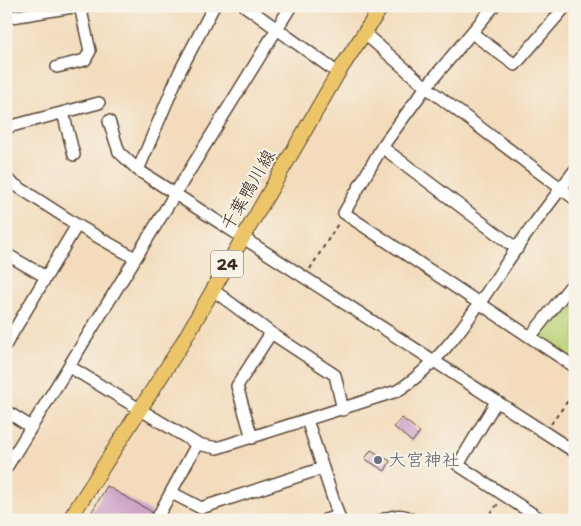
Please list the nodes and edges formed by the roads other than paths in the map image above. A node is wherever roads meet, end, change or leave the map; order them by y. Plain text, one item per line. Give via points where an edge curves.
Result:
1 (79, 6) edge
2 (214, 6) edge
3 (244, 6) edge
4 (291, 6) edge
5 (382, 6) edge
6 (494, 6) edge
7 (566, 6) edge
8 (65, 7) edge
9 (6, 18) edge
10 (276, 28) junction
11 (364, 32) junction
12 (472, 32) junction
13 (57, 67) dead end
14 (338, 73) junction
15 (426, 87) junction
16 (99, 103) dead end
17 (6, 108) edge
18 (63, 113) junction
19 (109, 121) dead end
20 (7, 124) edge
21 (382, 148) junction
22 (74, 155) dead end
23 (138, 170) junction
24 (575, 170) edge
25 (6, 179) edge
26 (561, 188) junction
27 (174, 193) junction
28 (575, 199) edge
29 (77, 225) junction
30 (243, 236) junction
31 (517, 249) junction
32 (6, 254) edge
33 (135, 258) junction
34 (46, 277) junction
35 (575, 287) edge
36 (212, 290) junction
37 (480, 303) junction
38 (271, 333) junction
39 (530, 337) junction
40 (6, 344) edge
41 (433, 361) junction
42 (575, 367) edge
43 (70, 368) junction
44 (496, 402) junction
45 (141, 410) junction
46 (343, 410) junction
47 (6, 411) edge
48 (307, 420) junction
49 (31, 428) junction
50 (252, 438) junction
51 (197, 444) junction
52 (575, 452) edge
53 (6, 468) edge
54 (323, 468) junction
55 (172, 493) junction
56 (339, 518) edge
57 (69, 520) edge
58 (156, 520) edge
59 (325, 520) edge
60 (382, 520) edge
61 (412, 520) edge
62 (542, 520) edge

1 - 8 street
1 - 13 street via 90,52 85,60
2 - 23 street via 180,71
3 - 10 street
4 - 10 street
5 - 11 main road, 千葉鴨川線 / 24
6 - 12 street
7 - 12 street via 515,65
8 - 9 street
10 - 14 street
10 - 27 street
11 - 14 main road, 千葉鴨川線 / 24
11 - 15 street
12 - 15 street
14 - 30 main road, 千葉鴨川線 / 24
15 - 21 street
15 - 26 street
16 - 18 street
17 - 20 street
18 - 20 street
18 - 22 street
19 - 23 street via 119,152
21 - 31 street
21 - 37 street via 344,213
23 - 27 street
24 - 26 street
25 - 29 street
26 - 28 street
26 - 31 street
27 - 30 street
27 - 33 street
29 - 33 street
29 - 34 street
30 - 36 main road, 千葉鴨川線 / 24
30 - 41 street
31 - 37 street
32 - 34 street
33 - 43 street
34 - 40 street
35 - 39 street via 569,288
36 - 38 street
36 - 45 main road, 千葉鴨川線 / 24
37 - 39 street
37 - 41 street
38 - 46 street via 335,375
38 - 50 street via 237,386
39 - 42 street
41 - 44 street
41 - 46 street via 397,391
43 - 45 street
43 - 49 street
44 - 52 street
44 - 62 street via 458,465
45 - 51 street
45 - 57 main road, 千葉鴨川線 / 24
46 - 48 street
47 - 49 street
48 - 50 street
48 - 54 street
49 - 53 street
50 - 51 street via 217,448
51 - 55 street
54 - 55 street via 201,508
54 - 56 street
55 - 58 street
56 - 59 street
60 - 61 street via 398,514

